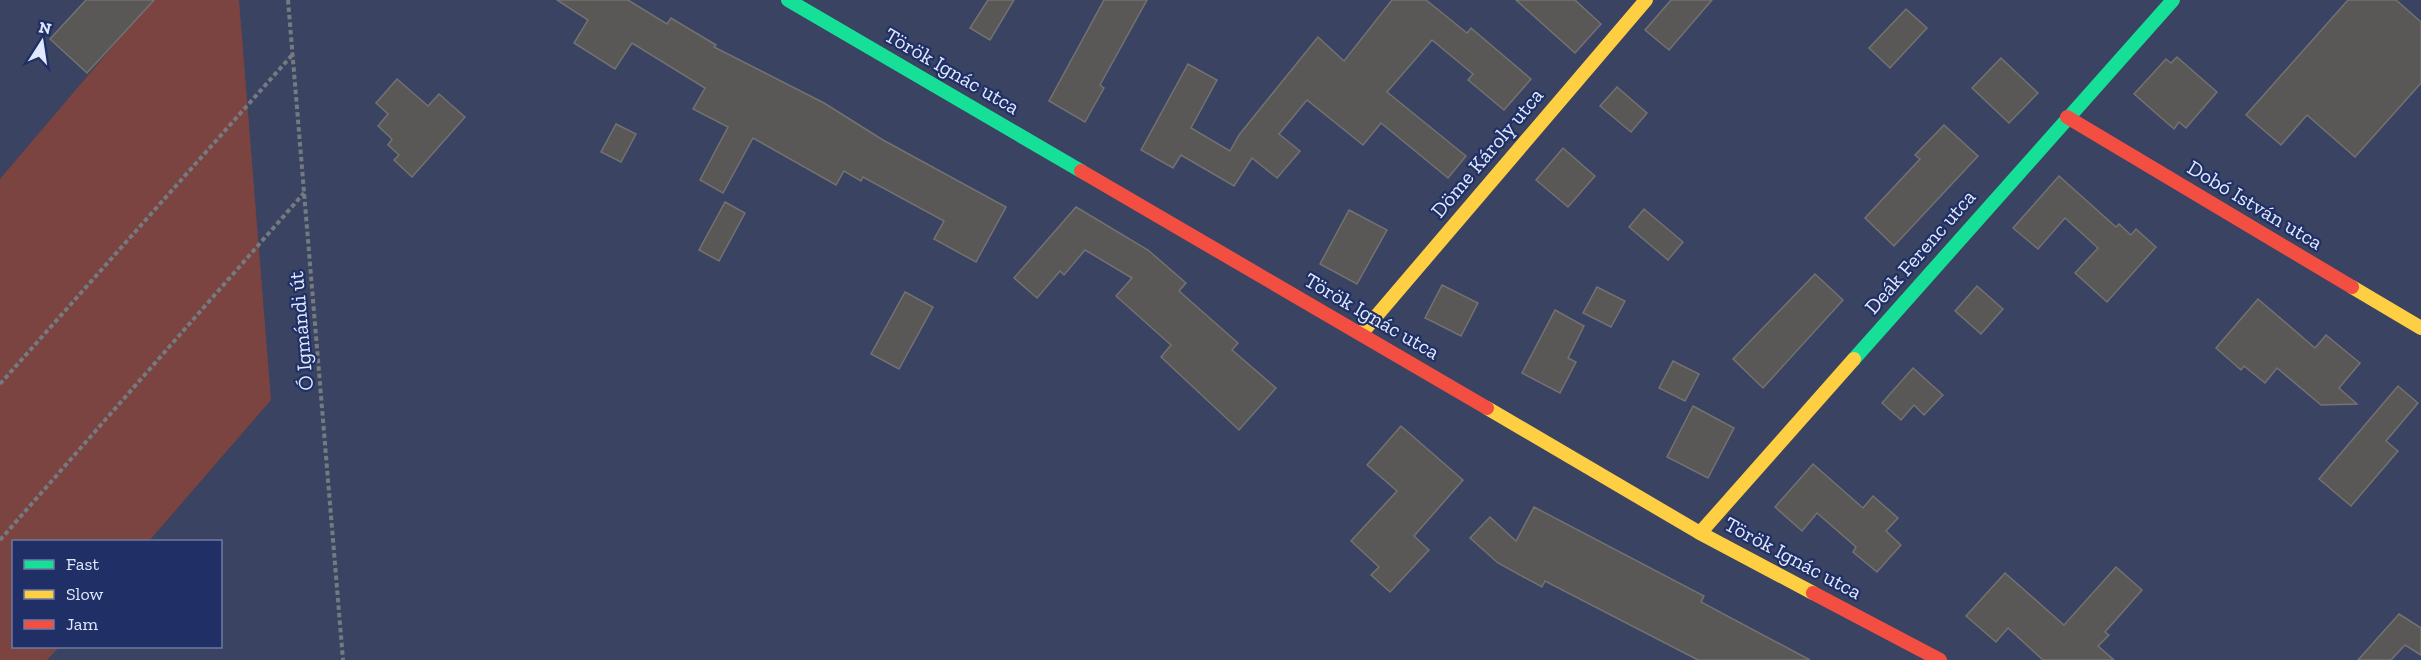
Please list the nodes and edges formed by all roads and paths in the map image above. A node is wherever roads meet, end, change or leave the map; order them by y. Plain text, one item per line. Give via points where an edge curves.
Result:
1 (288, 0) edge
2 (788, 0) edge
3 (1646, 0) edge
4 (2173, 0) edge
5 (294, 54) junction
6 (2067, 117) junction
7 (304, 193) junction
8 (2421, 328) edge
9 (1361, 333) junction
10 (0, 384) edge
11 (1700, 533) junction
12 (0, 540) edge
13 (343, 660) edge
14 (1940, 660) edge

1 - 5 path, Ó Igmándi út
2 - 9 street, Török Ignác utca
3 - 9 street, Döme Károly utca
4 - 6 street, Deák Ferenc utca
5 - 7 path, Ó Igmándi út
5 - 10 path
6 - 8 street, Dobó István utca
6 - 11 street, Deák Ferenc utca
7 - 12 path
7 - 13 path, Ó Igmándi út
9 - 11 street, Török Ignác utca
11 - 14 street, Török Ignác utca

